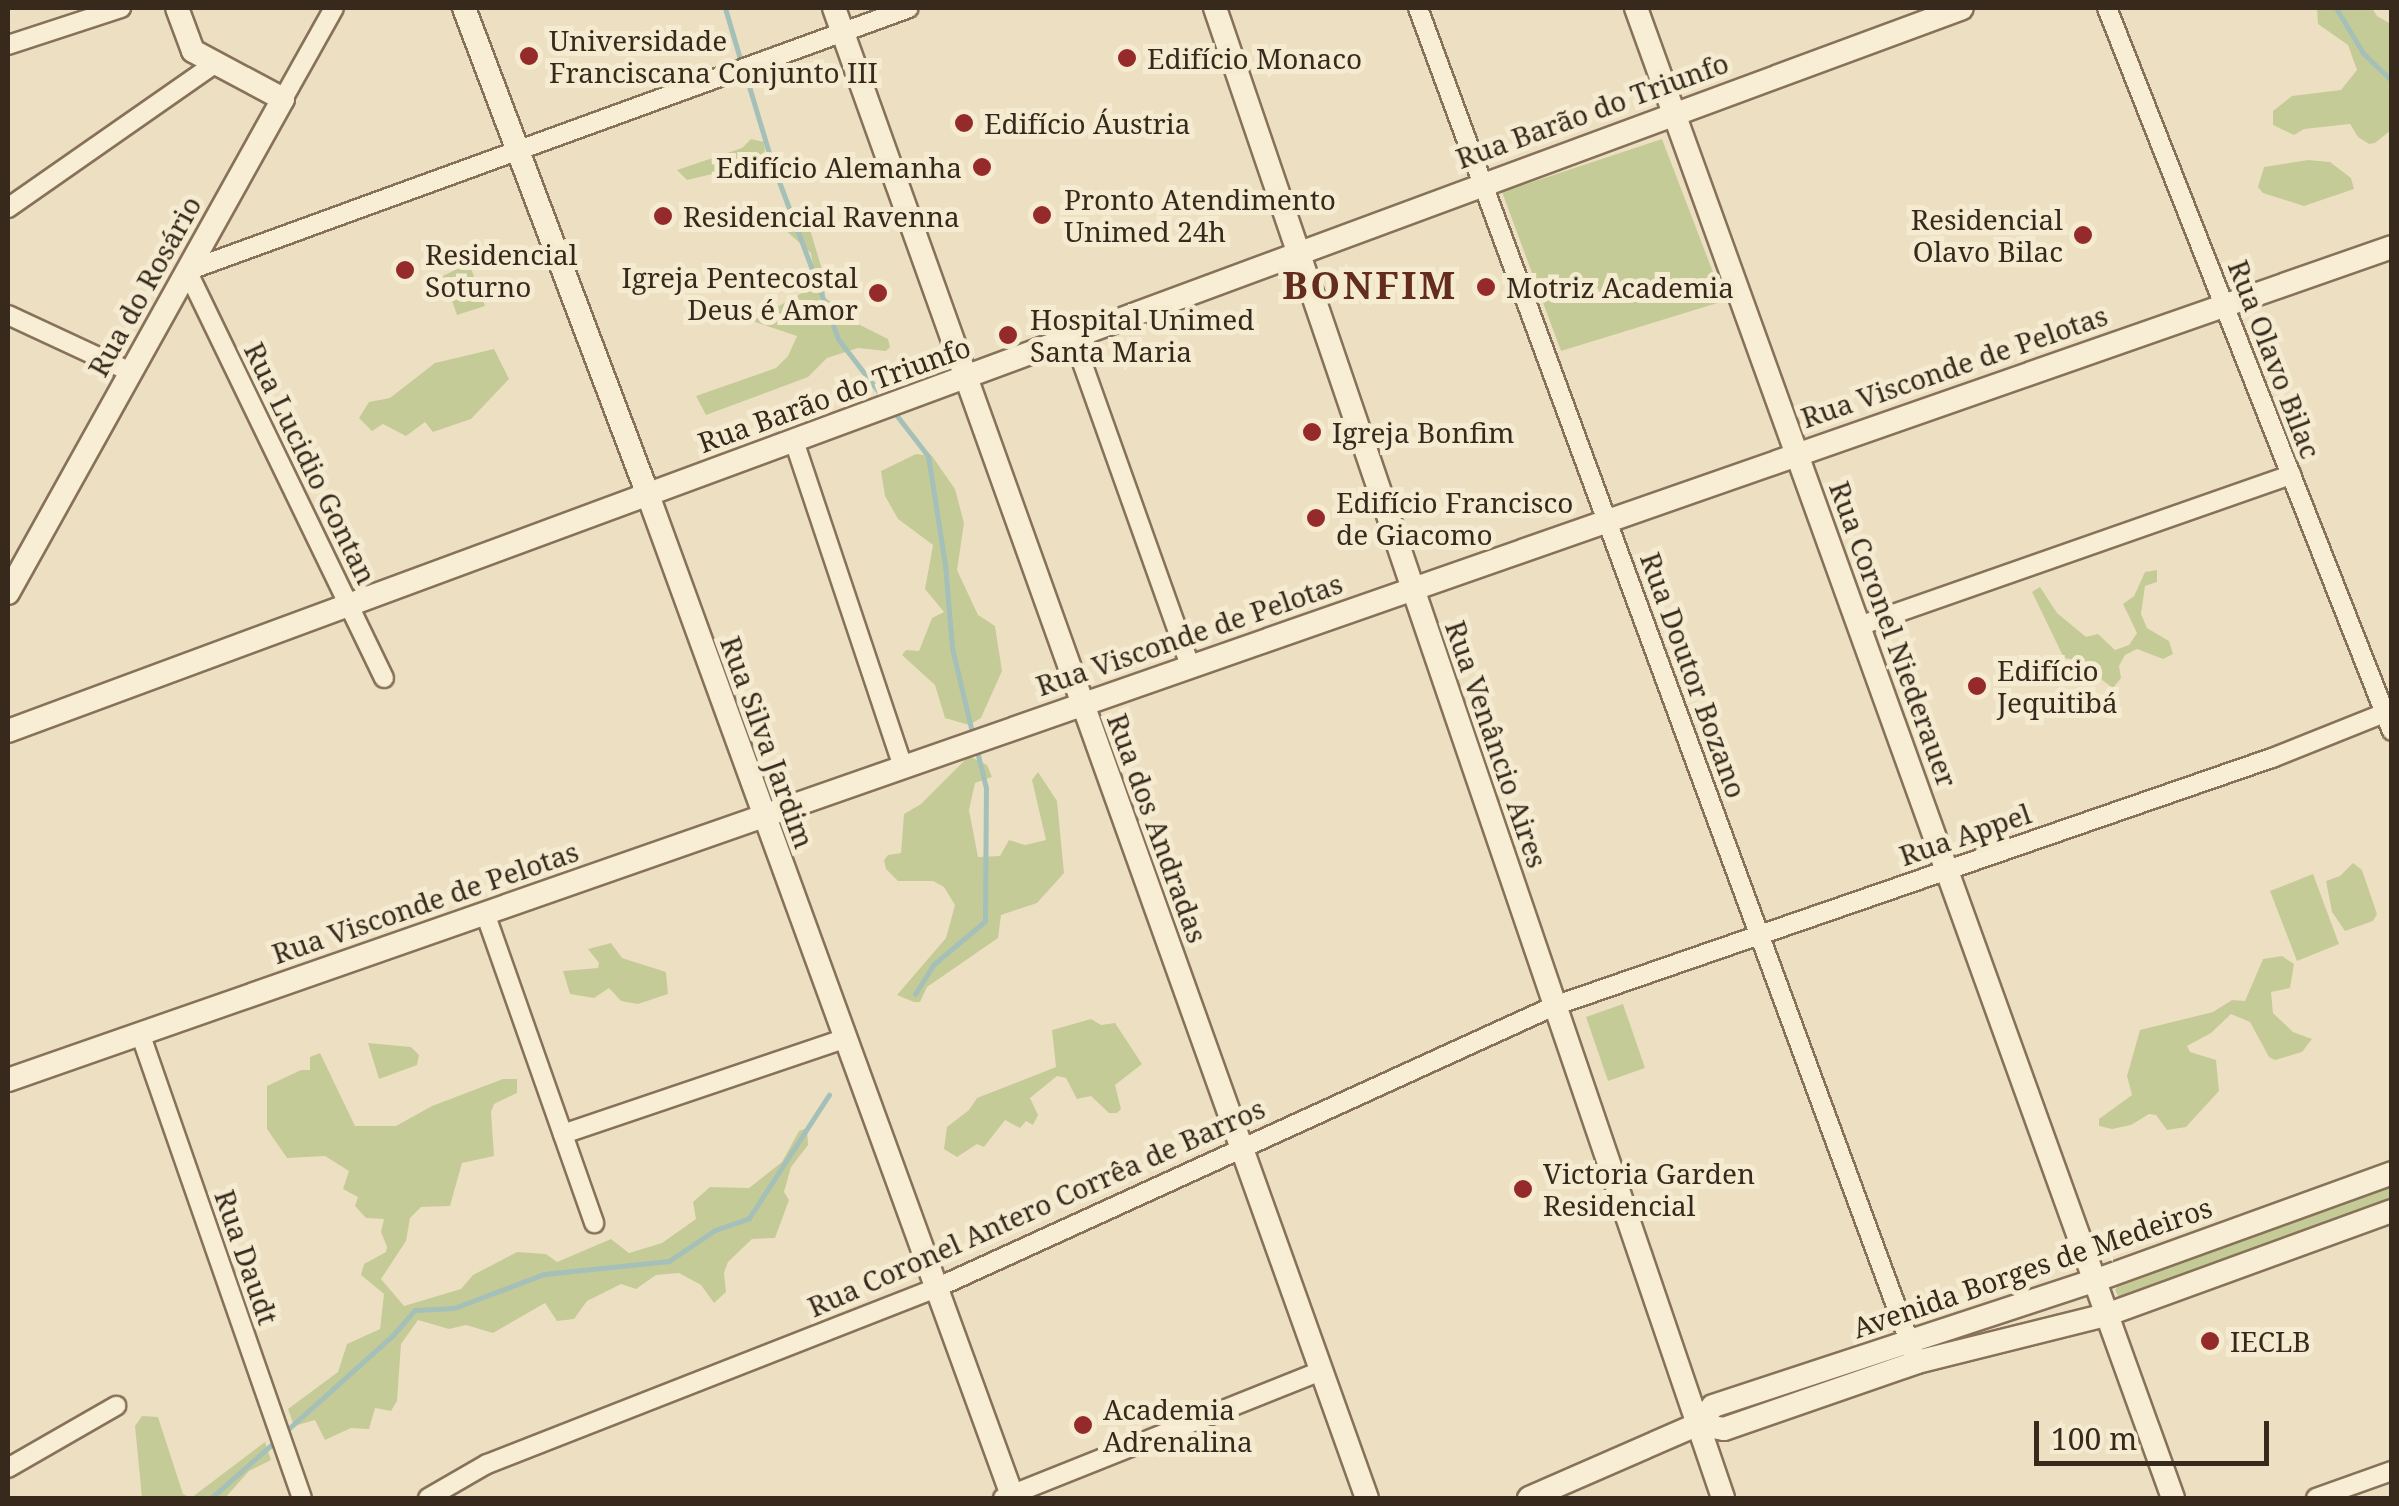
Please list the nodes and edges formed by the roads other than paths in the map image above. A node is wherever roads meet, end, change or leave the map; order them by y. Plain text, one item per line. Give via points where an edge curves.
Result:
1 (58, 8) edge
2 (121, 8) edge
3 (177, 8) edge
4 (334, 8) edge
5 (464, 8) edge
6 (834, 8) edge
7 (908, 8) edge
8 (1215, 8) edge
9 (1418, 8) edge
10 (1636, 8) edge
11 (1962, 8) edge
12 (2107, 8) edge
13 (64, 26) junction
14 (842, 32) junction
15 (8, 45) edge
16 (216, 63) junction
17 (283, 99) junction
18 (1672, 112) junction
19 (517, 152) junction
20 (1483, 182) junction
21 (8, 208) edge
22 (2392, 247) edge
23 (1298, 251) junction
24 (187, 271) junction
25 (2224, 304) junction
26 (8, 315) edge
27 (1073, 337) junction
28 (130, 372) junction
29 (966, 378) junction
30 (794, 442) junction
31 (1797, 452) junction
32 (2291, 475) junction
33 (648, 495) junction
34 (1608, 519) junction
35 (1412, 588) junction
36 (8, 593) edge
37 (349, 605) junction
38 (1859, 626) junction
39 (1190, 666) junction
40 (384, 678) dead end
41 (1082, 704) junction
42 (2389, 718) edge
43 (8, 731) edge
44 (903, 766) junction
45 (763, 815) junction
46 (1946, 869) junction
47 (485, 912) junction
48 (1760, 934) junction
49 (1554, 1006) junction
50 (140, 1033) junction
51 (844, 1039) junction
52 (8, 1080) edge
53 (563, 1134) junction
54 (1240, 1148) junction
55 (2392, 1172) edge
56 (2392, 1210) edge
57 (594, 1223) dead end
58 (2094, 1282) junction
59 (934, 1289) junction
60 (2106, 1315) junction
61 (1913, 1352) junction
62 (1320, 1371) junction
63 (116, 1406) dead end
64 (1698, 1424) junction
65 (8, 1468) edge
66 (2392, 1471) edge
67 (1009, 1497) edge
68 (302, 1498) edge
69 (428, 1498) edge
70 (1366, 1498) edge
71 (1530, 1498) edge
72 (1723, 1498) edge
73 (2173, 1498) edge
74 (2316, 1498) edge

1 - 13 street
2 - 13 street
3 - 16 street via 192,51
4 - 17 street, Rua do Rosário
5 - 19 street, Rua Silva Jardim
6 - 14 street, Rua dos Andradas
7 - 14 street
8 - 23 street, Rua Venâncio Aires
9 - 20 street, Rua Doutor Bozano
10 - 18 street, Rua Coronel Niederauer
11 - 18 street, Rua Barão do Triunfo
12 - 25 street, Rua Olavo Bilac
13 - 15 street
14 - 19 street
14 - 29 street, Rua dos Andradas
16 - 17 street
16 - 21 street
17 - 24 street, Rua do Rosário
18 - 20 street, Rua Barão do Triunfo
18 - 31 street, Rua Coronel Niederauer
19 - 24 street
19 - 33 street, Rua Silva Jardim
20 - 23 street, Rua Barão do Triunfo
20 - 34 street, Rua Doutor Bozano
22 - 25 street, Rua Visconde de Pelotas
23 - 27 street, Rua Barão do Triunfo
23 - 35 street, Rua Venâncio Aires
24 - 28 street, Rua do Rosário
24 - 37 street, Rua Lucidio Gontan
25 - 31 street, Rua Visconde de Pelotas
25 - 32 street, Rua Olavo Bilac
26 - 28 street
27 - 29 street, Rua Barão do Triunfo
27 - 39 street
28 - 36 street, Rua do Rosário
29 - 30 street, Rua Barão do Triunfo
29 - 41 street, Rua dos Andradas
30 - 33 street, Rua Barão do Triunfo
30 - 44 street
31 - 34 street, Rua Visconde de Pelotas
31 - 38 street, Rua Coronel Niederauer
32 - 38 street
32 - 42 street, Rua Olavo Bilac
33 - 37 street, Rua Barão do Triunfo
33 - 45 street, Rua Silva Jardim
34 - 35 street, Rua Visconde de Pelotas
34 - 48 street, Rua Doutor Bozano
35 - 39 street, Rua Visconde de Pelotas
35 - 49 street, Rua Venâncio Aires
37 - 40 street, Rua Lucidio Gontan
37 - 43 street, Rua Barão do Triunfo
38 - 46 street, Rua Coronel Niederauer
39 - 41 street, Rua Visconde de Pelotas
41 - 44 street, Rua Visconde de Pelotas
41 - 54 street, Rua dos Andradas
42 - 46 street, Rua Appel
44 - 45 street, Rua Visconde de Pelotas
45 - 47 street, Rua Visconde de Pelotas
45 - 51 street, Rua Silva Jardim
46 - 48 street, Rua Appel
46 - 58 street, Rua Coronel Niederauer
47 - 50 street, Rua Visconde de Pelotas
47 - 53 street
48 - 49 street, Rua Appel
48 - 61 street, Rua Doutor Bozano
49 - 54 street, Rua Coronel Antero Corrêa de Barros
49 - 64 street, Rua Venâncio Aires
50 - 52 street, Rua Visconde de Pelotas
50 - 68 street, Rua Daudt
51 - 53 street
51 - 59 street, Rua Silva Jardim
53 - 57 street
54 - 59 street, Rua Coronel Antero Corrêa de Barros
54 - 62 street, Rua dos Andradas
55 - 58 street, Avenida Borges de Medeiros
56 - 60 street, Avenida Borges de Medeiros
58 - 60 street, Rua Coronel Niederauer
58 - 61 street, Avenida Borges de Medeiros
59 - 67 street, Rua Silva Jardim
59 - 69 street, Rua Coronel Antero Corrêa de Barros via 487,1464
60 - 61 street, Avenida Borges de Medeiros
60 - 73 street
61 - 64 street, Avenida Borges de Medeiros via 1724,1428
62 - 67 street
62 - 70 street, Rua dos Andradas
63 - 65 street
64 - 71 street, Avenida Borges de Medeiros
64 - 72 street, Rua Venâncio Aires
66 - 74 street

